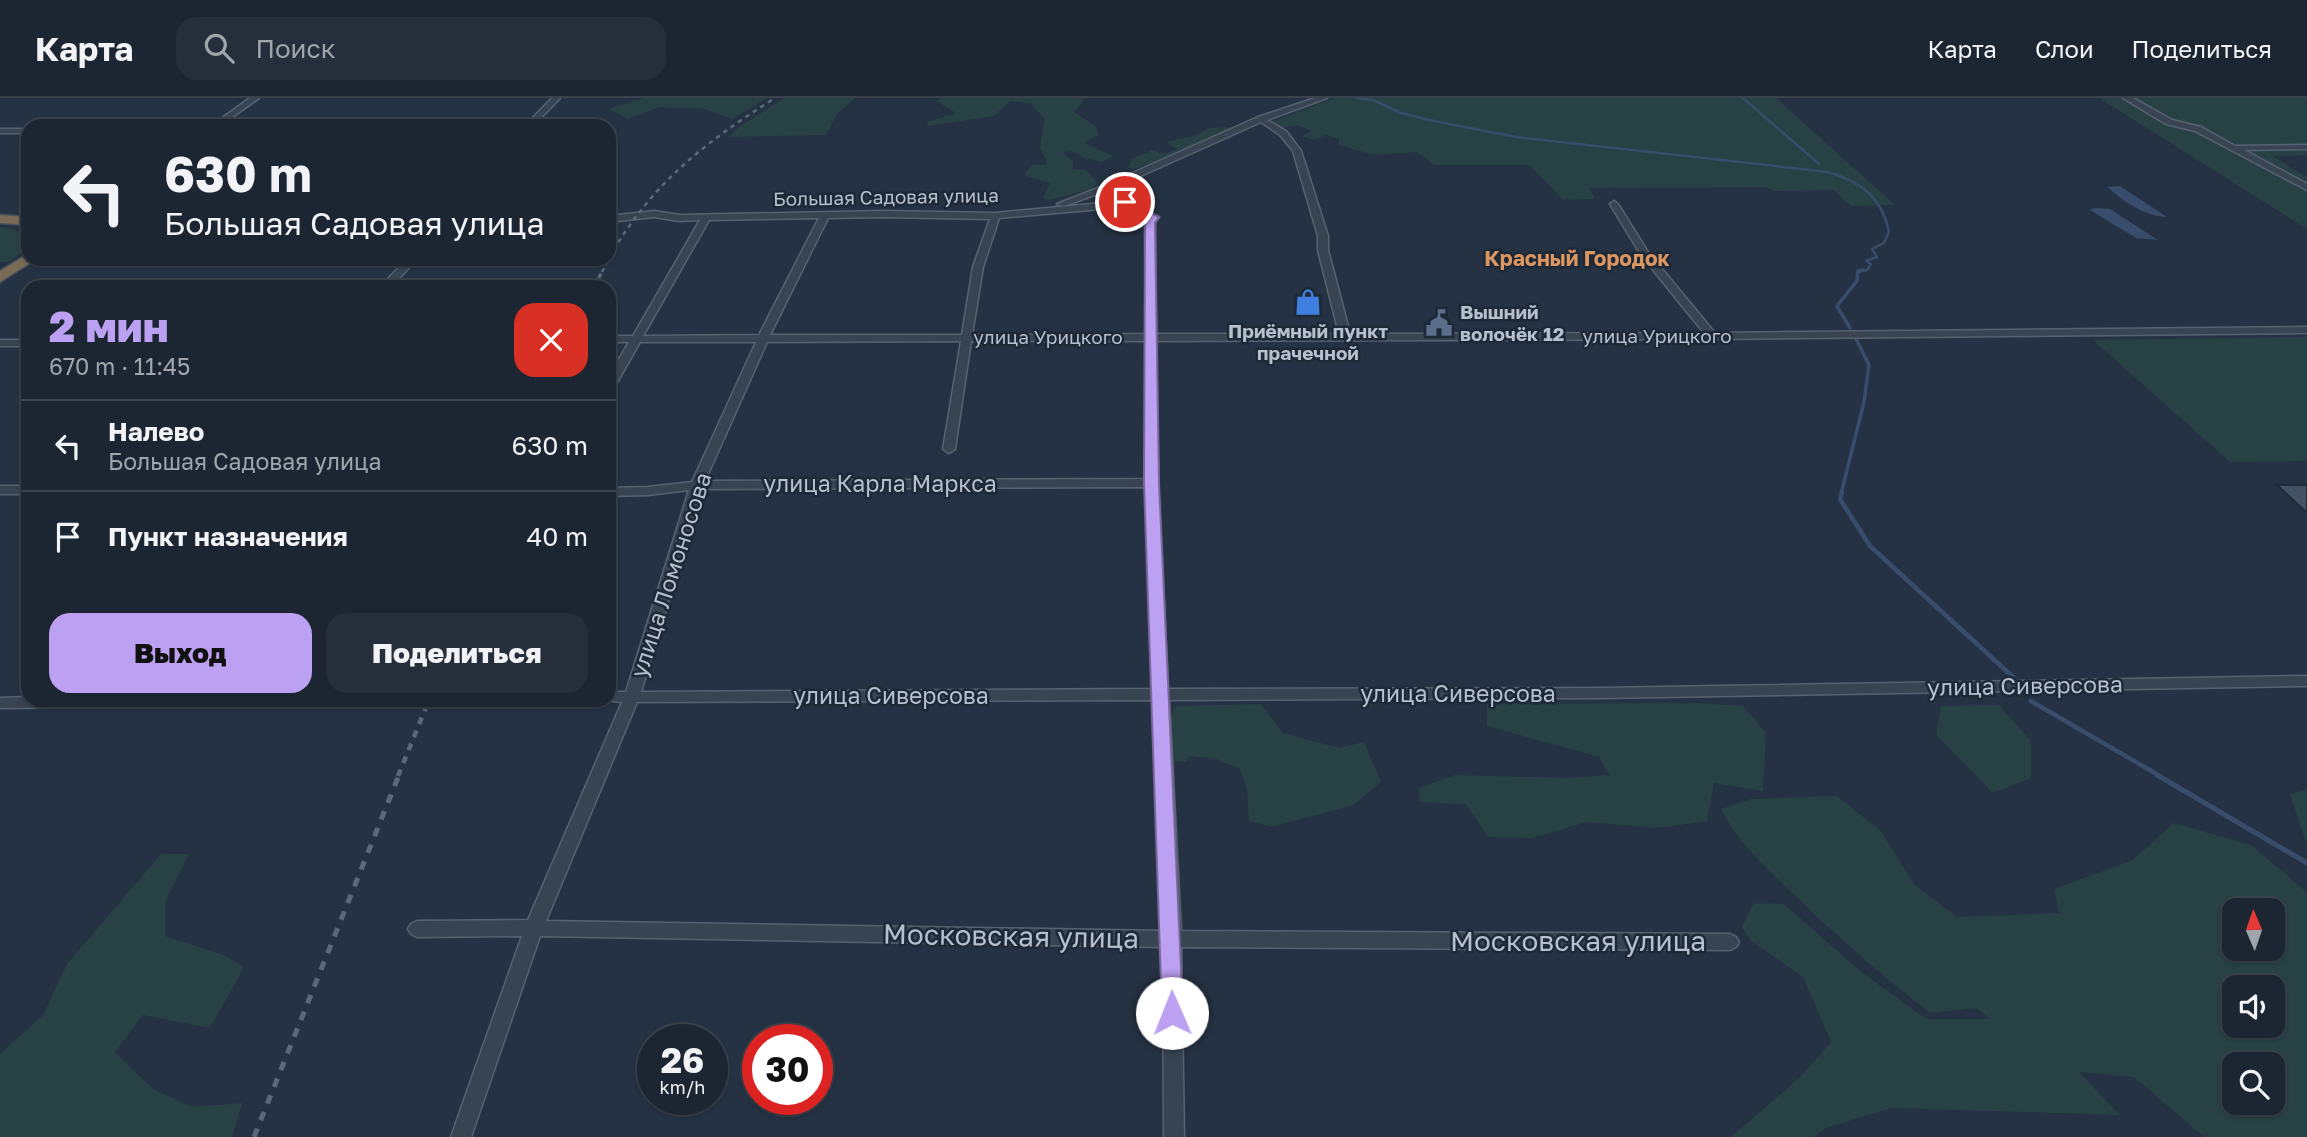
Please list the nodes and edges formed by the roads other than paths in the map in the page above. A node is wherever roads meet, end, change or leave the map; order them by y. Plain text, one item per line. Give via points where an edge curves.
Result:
1 (255, 98) edge
2 (556, 98) edge
3 (1323, 98) edge
4 (2127, 98) edge
5 (225, 119) edge
6 (536, 119) edge
7 (1261, 119) junction
8 (0, 131) edge
9 (21, 131) edge
10 (2307, 147) edge
11 (2234, 148) junction
12 (1111, 186) junction
13 (2307, 187) edge
14 (1615, 204) dead end
15 (1125, 206) junction
16 (1041, 211) junction
17 (995, 216) junction
18 (824, 217) junction
19 (616, 218) edge
20 (706, 218) junction
21 (0, 219) edge
22 (21, 220) edge
23 (21, 263) edge
24 (405, 266) edge
25 (0, 278) edge
26 (392, 280) edge
27 (2307, 330) edge
28 (1345, 336) junction
29 (1712, 336) junction
30 (1151, 337) junction
31 (638, 338) junction
32 (763, 338) junction
33 (968, 338) junction
34 (616, 339) edge
35 (0, 343) edge
36 (21, 343) edge
37 (616, 374) edge
38 (950, 449) dead end
39 (1152, 483) junction
40 (697, 485) junction
41 (21, 489) edge
42 (0, 490) edge
43 (616, 492) edge
44 (2307, 681) edge
45 (1159, 696) junction
46 (616, 697) edge
47 (632, 697) junction
48 (21, 702) edge
49 (0, 704) edge
50 (534, 928) junction
51 (417, 929) dead end
52 (1172, 939) junction
53 (1730, 942) dead end
54 (461, 1137) edge
55 (1174, 1137) edge

1 - 5 street
2 - 6 street
3 - 7 street
4 - 11 street via 2169,122 2198,129
7 - 12 street
7 - 28 street via 1283,133 1297,151 1323,236
8 - 9 street
10 - 11 street
11 - 13 street
12 - 15 street
12 - 16 street
14 - 29 street via 1644,253
15 - 16 street, Большая Садовая улица
15 - 30 street, Большая Садовая улица via 1154,217 1150,222
16 - 17 street, Большая Садовая улица
17 - 18 street, Большая Садовая улица
17 - 33 street via 978,267
18 - 20 street, Большая Садовая улица
18 - 32 street, улица Ломоносова
19 - 20 street, Большая Садовая улица via 660,214
20 - 31 street
21 - 22 highway
23 - 25 highway
24 - 26 street
27 - 29 street, улица Урицкого
28 - 29 street, улица Урицкого
28 - 30 street, улица Урицкого
30 - 33 street, улица Урицкого
30 - 39 street
31 - 32 street, улица Урицкого
31 - 34 street, улица Урицкого
31 - 37 street
32 - 33 street, улица Урицкого
32 - 40 street, улица Ломоносова
33 - 38 street
35 - 36 street
39 - 40 street, улица Карла Маркса
39 - 45 street
40 - 43 street, улица Карла Маркса
40 - 47 street, улица Ломоносова
41 - 42 street
44 - 45 street, улица Сиверсова
45 - 47 street, улица Сиверсова
45 - 52 street
46 - 47 street, улица Сиверсова
47 - 50 street, улица Ломоносова
48 - 49 street
50 - 51 street, Московская улица
50 - 52 street, Московская улица
50 - 54 street, улица Ломоносова
52 - 53 street, Московская улица
52 - 55 street

